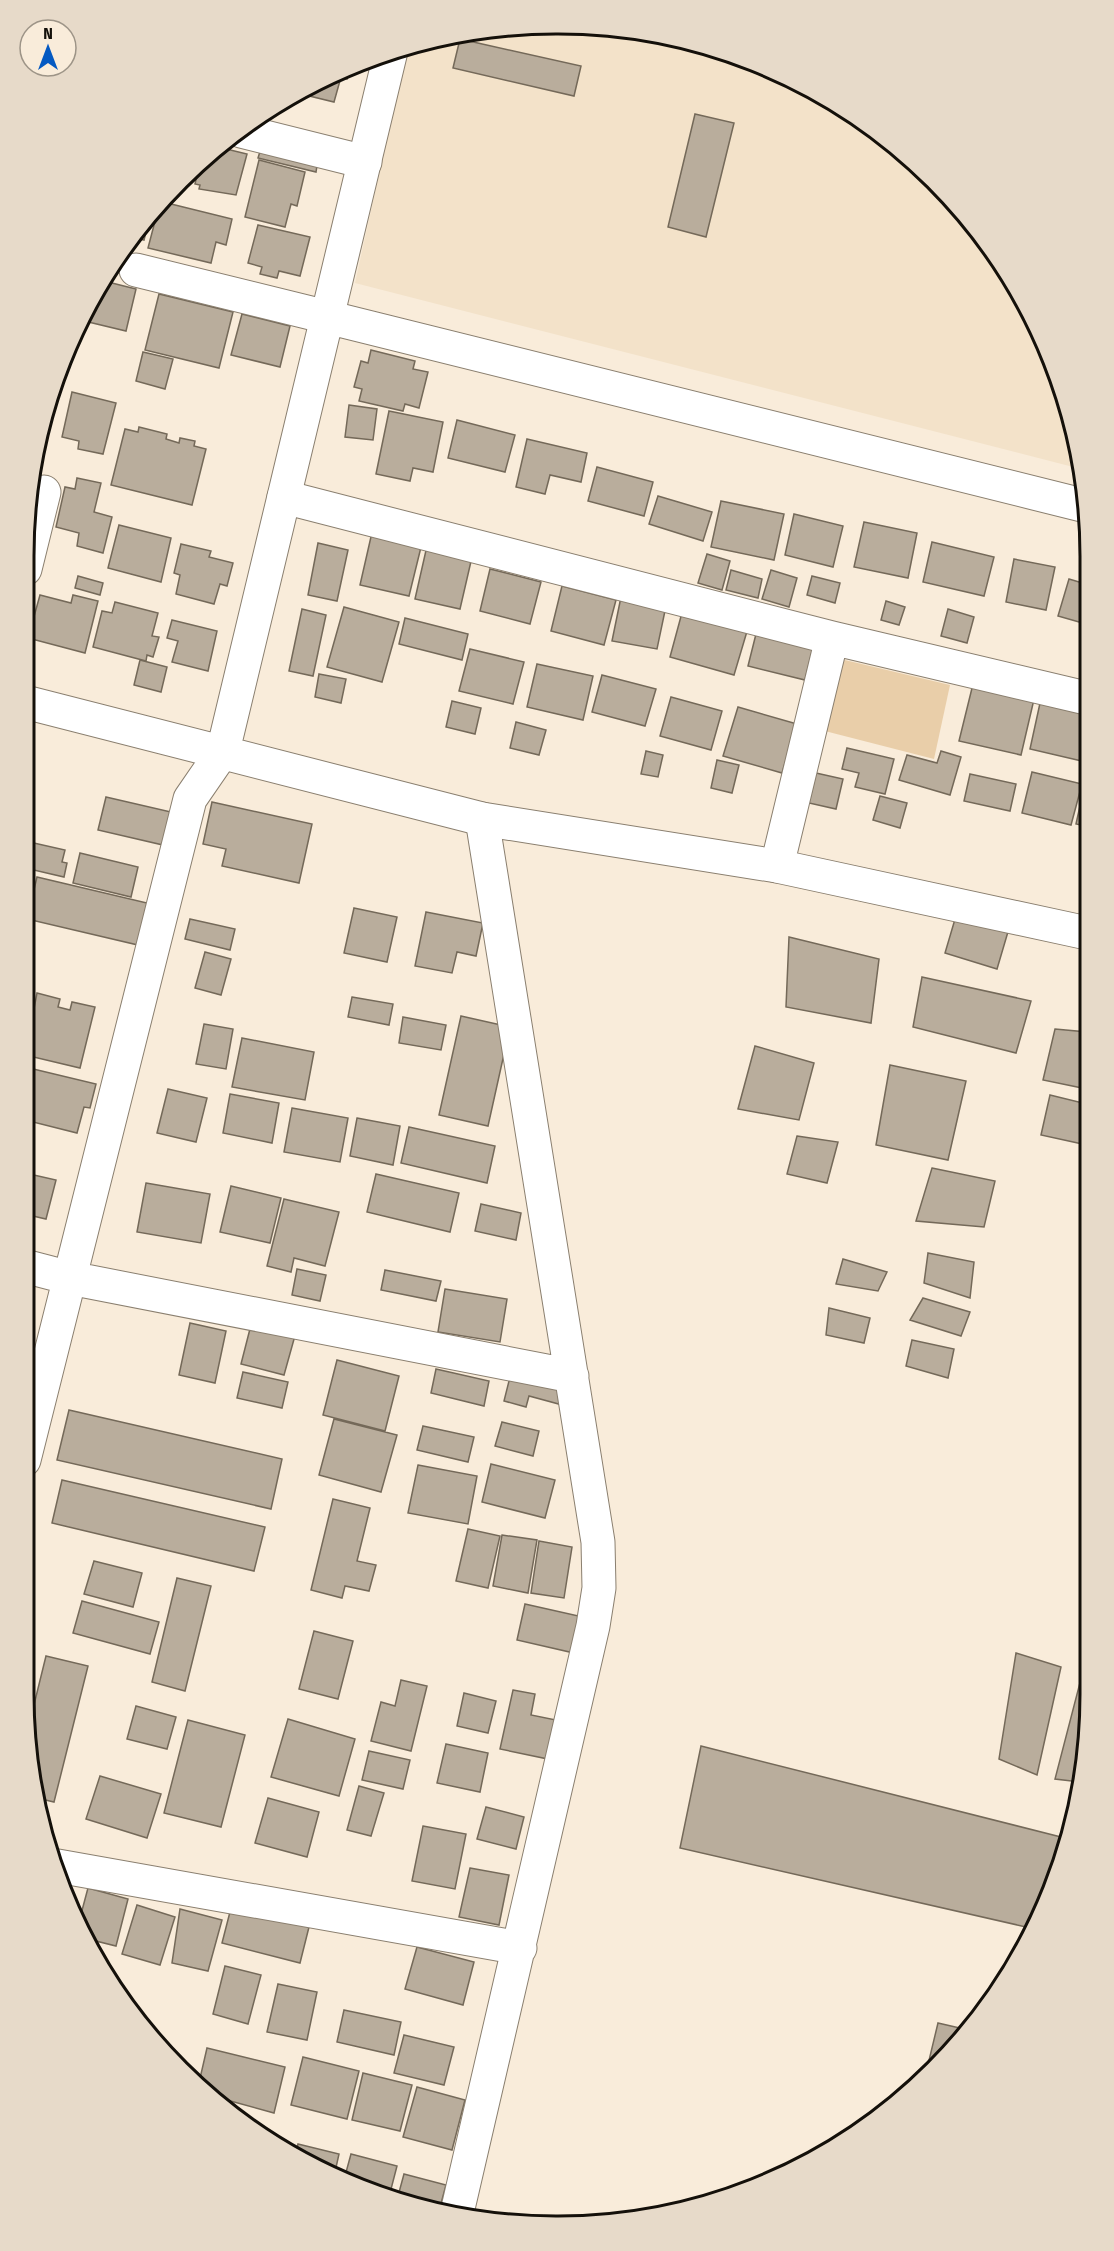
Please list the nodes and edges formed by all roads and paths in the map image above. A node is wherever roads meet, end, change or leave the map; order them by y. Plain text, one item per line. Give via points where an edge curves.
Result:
1 (388, 62) edge
2 (251, 134) edge
3 (365, 162) junction
4 (136, 270) dead end
5 (327, 317) junction
6 (44, 492) dead end
7 (284, 497) junction
8 (1076, 504) edge
9 (36, 525) edge
10 (832, 638) junction
11 (1080, 697) edge
12 (34, 704) edge
13 (223, 751) junction
14 (482, 819) junction
15 (777, 866) junction
16 (1080, 931) edge
17 (34, 1269) edge
18 (70, 1278) junction
19 (572, 1376) junction
20 (34, 1420) edge
21 (64, 1867) edge
22 (520, 1948) junction
23 (458, 2207) edge

1 - 3 street
2 - 3 street
3 - 5 street
4 - 5 street
5 - 7 street
5 - 8 street
6 - 9 street
7 - 10 street
7 - 13 street
10 - 11 street
10 - 15 street
12 - 13 street
13 - 14 street
13 - 18 street via 190,799
14 - 15 street
14 - 19 street
15 - 16 street
17 - 18 street
18 - 19 street
18 - 20 street
19 - 22 street via 598,1542 599,1588
21 - 22 street
22 - 23 street

